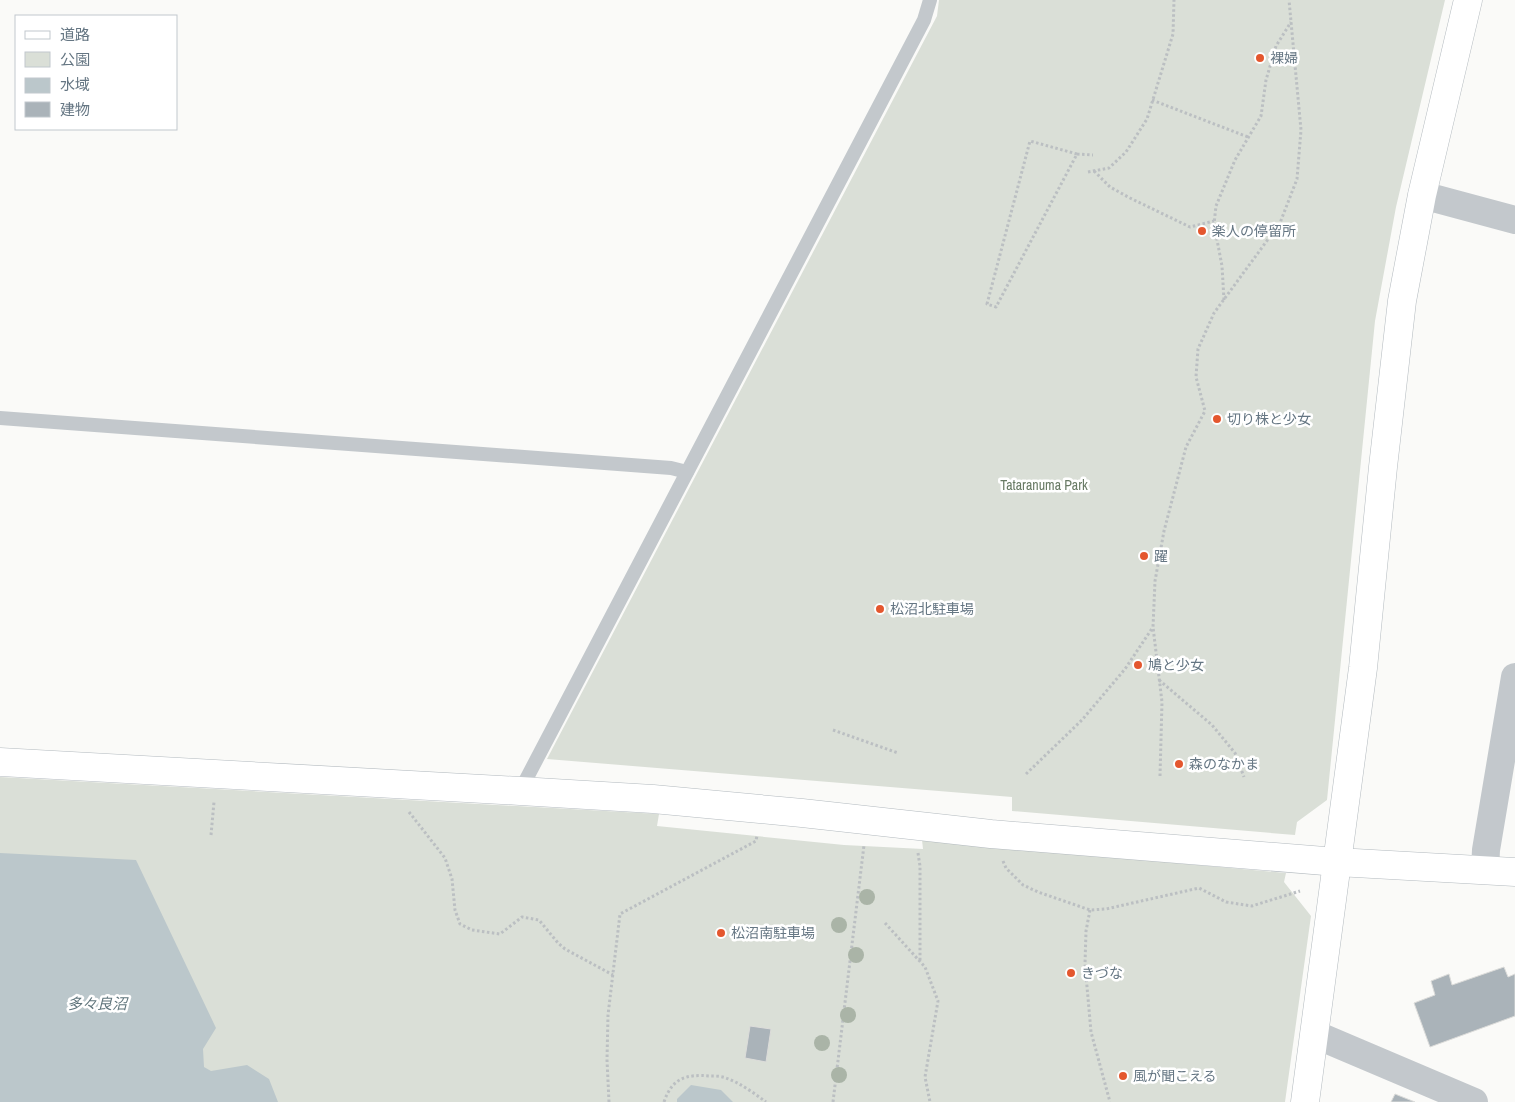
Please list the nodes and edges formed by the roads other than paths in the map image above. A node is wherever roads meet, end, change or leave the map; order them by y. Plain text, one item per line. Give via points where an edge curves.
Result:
1 (930, 0) edge
2 (1468, 0) edge
3 (1422, 195) junction
4 (1515, 220) edge
5 (0, 418) edge
6 (687, 472) junction
7 (1515, 677) edge
8 (0, 762) edge
9 (520, 790) junction
10 (1337, 862) junction
11 (1485, 870) junction
12 (1515, 872) edge
13 (1314, 1034) junction
14 (1305, 1102) edge
15 (1474, 1102) edge

1 - 6 lane via 924,20
2 - 3 street
3 - 4 street
3 - 10 street via 1402,301 1363,668
5 - 6 lane via 670,468
6 - 9 lane
7 - 11 street
8 - 9 street
9 - 10 street via 663,800 991,834
10 - 11 street
10 - 13 street
11 - 12 street
13 - 14 street
13 - 15 street

